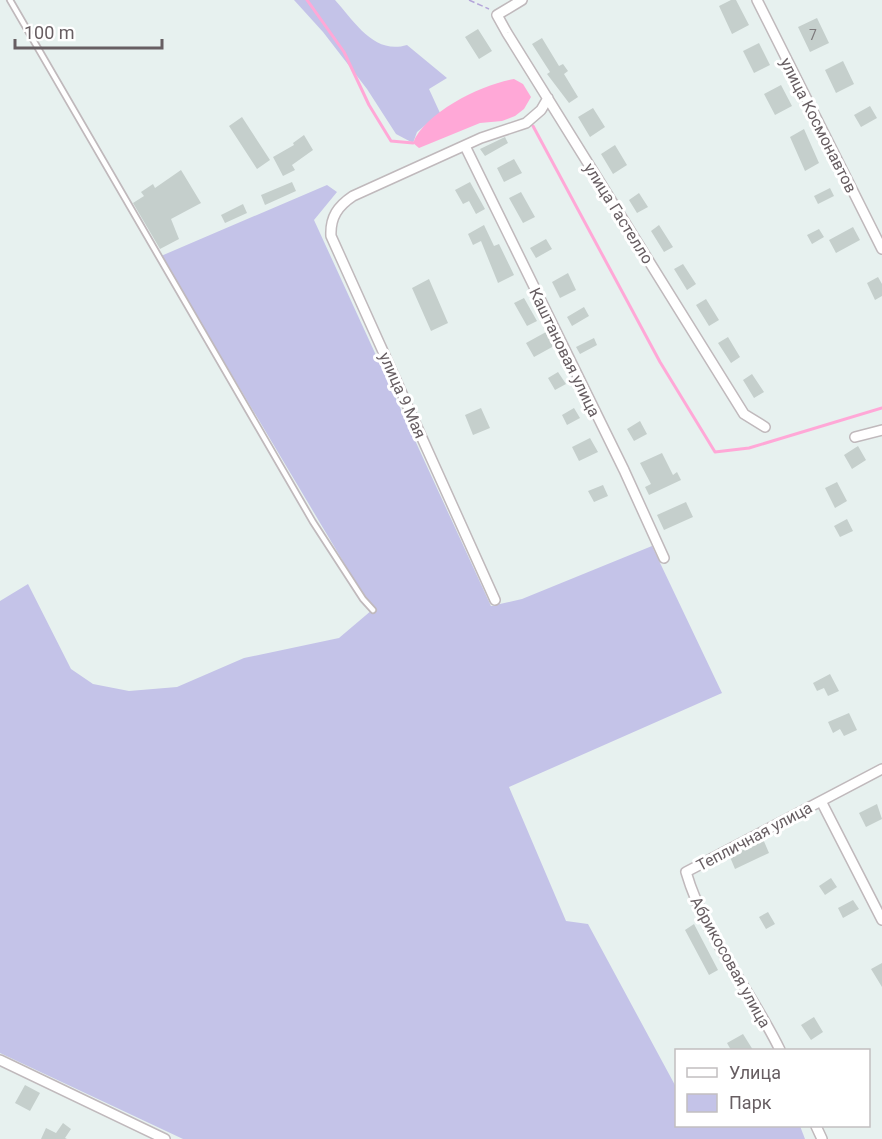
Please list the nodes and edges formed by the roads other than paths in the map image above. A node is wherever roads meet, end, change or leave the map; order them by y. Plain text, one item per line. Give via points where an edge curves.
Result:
1 (10, 0) edge
2 (522, 0) edge
3 (757, 0) edge
4 (548, 98) junction
5 (465, 146) junction
6 (882, 249) edge
7 (765, 427) dead end
8 (882, 430) edge
9 (855, 437) dead end
10 (664, 558) dead end
11 (495, 600) dead end
12 (373, 610) dead end
13 (882, 769) edge
14 (821, 801) junction
15 (686, 872) joint
16 (882, 920) edge
17 (780, 1049) edge
18 (0, 1060) edge
19 (165, 1139) edge

1 - 12 lane via 314,522
2 - 4 street, улица Гастелло via 497,15
3 - 6 street, улица Космонавтов
4 - 5 street via 526,123
4 - 7 street, улица Гастелло via 744,414
5 - 10 street, Каштановая улица
5 - 11 street, улица 9 Мая via 339,205 331,236
8 - 9 street
13 - 14 street, Тепличная улица
14 - 15 street, Тепличная улица
14 - 16 street, Тепличная улица
15 - 17 street, Абрикосовая улица via 703,919
18 - 19 street

